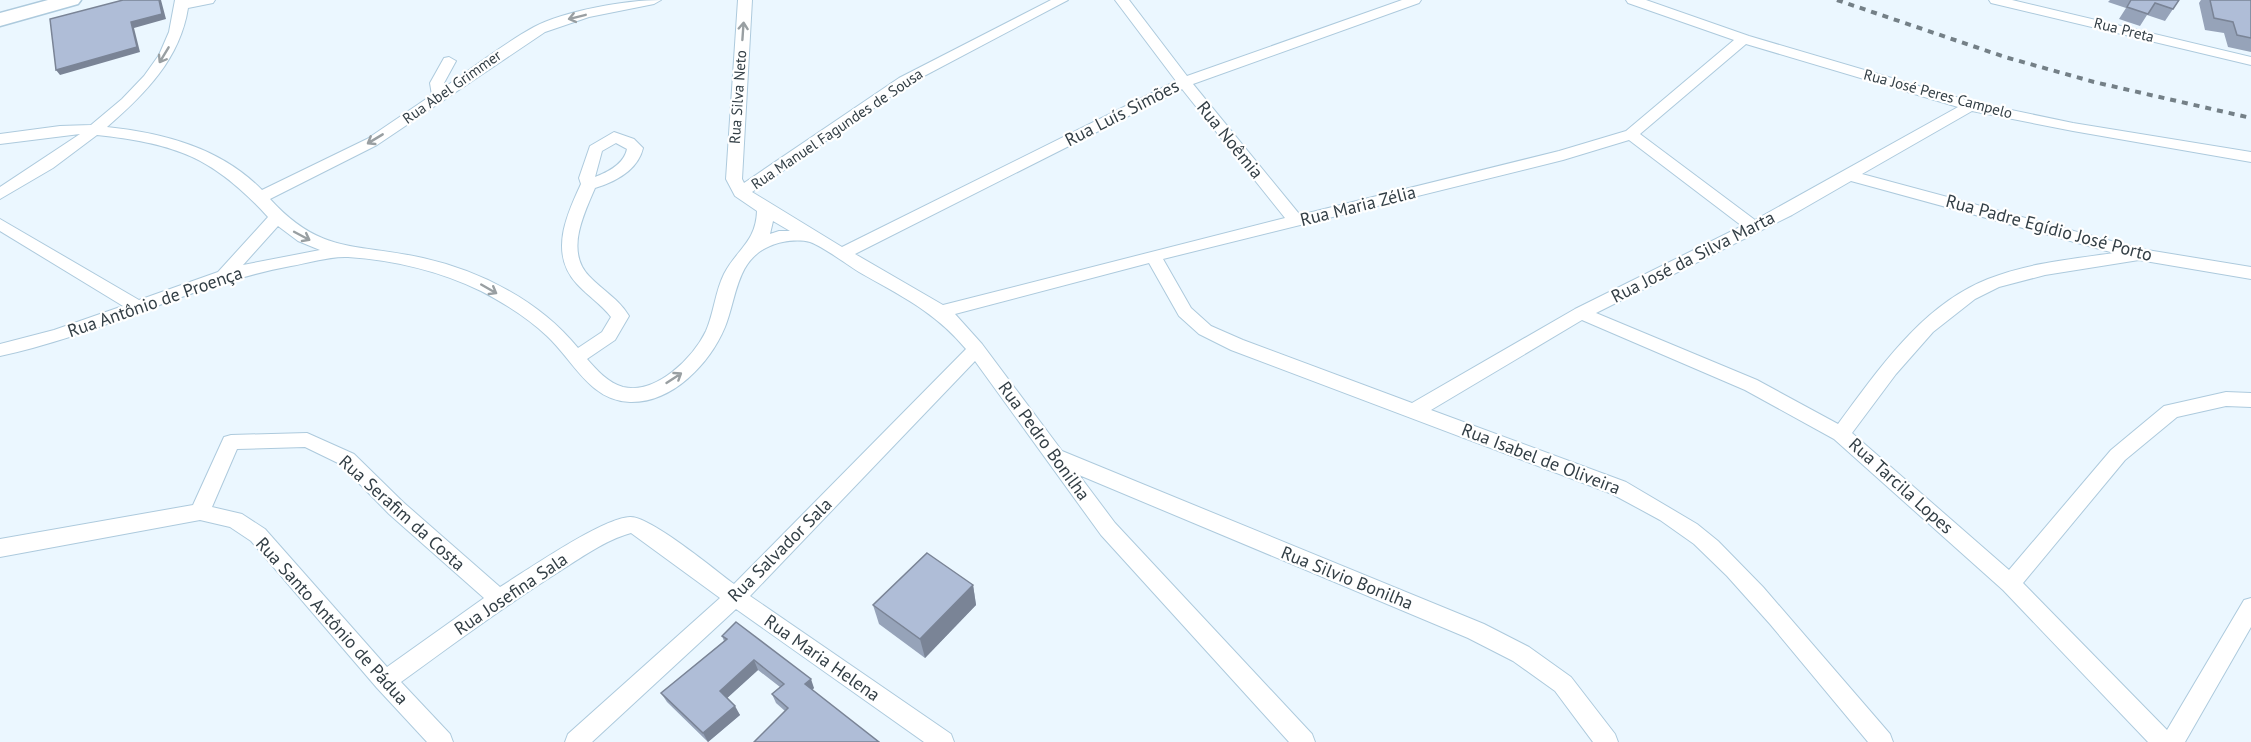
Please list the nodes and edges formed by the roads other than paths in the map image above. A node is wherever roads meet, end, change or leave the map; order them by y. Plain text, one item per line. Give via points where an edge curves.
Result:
1 (71, 0) edge
2 (208, 0) edge
3 (654, 0) edge
4 (745, 0) edge
5 (1061, 0) edge
6 (1122, 0) edge
7 (1414, 0) edge
8 (1633, 0) edge
9 (1996, 0) edge
10 (182, 3) edge
11 (0, 20) edge
12 (1744, 39) junction
13 (449, 61) dead end
14 (2251, 61) edge
15 (1184, 82) junction
16 (439, 97) junction
17 (1970, 105) junction
18 (94, 130) junction
19 (1631, 134) junction
20 (0, 139) edge
21 (2251, 157) edge
22 (1848, 175) junction
23 (589, 184) junction
24 (741, 192) junction
25 (0, 194) edge
26 (259, 198) junction
27 (765, 209) junction
28 (276, 218) junction
29 (1296, 221) junction
30 (0, 224) edge
31 (1754, 227) junction
32 (813, 237) junction
33 (757, 244) junction
34 (345, 252) junction
35 (842, 254) junction
36 (2141, 255) junction
37 (1153, 256) junction
38 (2251, 273) edge
39 (224, 276) junction
40 (138, 307) junction
41 (941, 312) junction
42 (1581, 313) junction
43 (0, 350) edge
44 (976, 350) junction
45 (576, 357) junction
46 (2251, 400) edge
47 (1416, 410) junction
48 (1841, 434) junction
49 (1056, 457) junction
50 (200, 512) junction
51 (644, 530) joint
52 (0, 548) edge
53 (2010, 584) junction
54 (735, 597) junction
55 (499, 599) junction
56 (2251, 607) edge
57 (385, 681) junction
58 (442, 742) edge
59 (576, 742) edge
60 (943, 742) edge
61 (1304, 742) edge
62 (1607, 742) edge
63 (1882, 742) edge
64 (2163, 742) edge
65 (2173, 742) edge

1 - 11 main road
2 - 10 street
3 -> 16 street, Rua Abel Grimmer via 586,14 540,29
24 -> 4 street, Rua Silva Neto via 734,179
5 - 24 street, Rua Manuel Fagundes de Sousa via 904,81
6 - 15 street, Rua Noêmia
7 - 15 street, Rua Luís Simões
8 - 12 street, Rua José Peres Campelo
9 - 14 street, Rua Preta
10 -> 18 street via 176,33 163,58 135,95
12 - 17 street, Rua José Peres Campelo
12 - 19 street, Rua Maria Zélia
13 - 16 street via 437,83
15 - 29 street, Rua Noêmia
15 - 35 street, Rua Luís Simões
16 -> 26 street, Rua Abel Grimmer via 372,142
17 - 21 street, Rua José Peres Campelo via 2073,128
17 - 22 street, Rua José da Silva Marta
18 - 20 street
18 - 25 street via 44,169
18 - 26 street via 192,151 226,169
19 - 29 street, Rua Maria Zélia
19 - 31 street
22 - 31 street, Rua José da Silva Marta
22 - 36 street, Rua Padre Egídio José Porto
23 - 23 street via 594,152 614,137 631,143 635,154 614,173
23 - 45 street via 570,233 569,255 580,278 613,305 620,316 610,336
24 - 27 street, Rua Pedro Bonilha
26 - 28 street
27 - 32 street, Rua Pedro Bonilha
27 - 33 street via 765,229
28 -> 34 street via 315,243
28 - 39 street
29 - 37 street, Rua Maria Zélia
30 - 40 street
31 - 42 street, Rua José da Silva Marta
32 - 33 street via 779,236
32 - 35 street, Rua Pedro Bonilha
45 -> 33 street via 604,386 619,393 632,395 663,385 704,351 716,330 731,276
34 - 39 street, Rua Antônio de Proença
34 -> 45 street via 425,264 479,284 525,310 556,334
35 - 41 street, Rua Pedro Bonilha
36 - 38 street, Rua Padre Egídio José Porto
36 - 48 street via 2040,270 1992,284 1964,300 1915,337
37 - 41 street, Rua Maria Zélia
37 - 47 street, Rua Isabel de Oliveira via 1185,312 1205,330
39 - 40 street, Rua Antônio de Proença
40 - 43 street, Rua Antônio de Proença via 91,325
41 - 44 street, Rua Pedro Bonilha
42 - 47 street, Rua José da Silva Marta
42 - 48 street, Rua Tarcila Lopes via 1751,385
44 - 49 street, Rua Pedro Bonilha
44 - 54 street, Rua Salvador Sala
46 - 53 street via 2226,399 2171,411 2118,455
47 - 63 street, Rua Isabel de Oliveira via 1619,488 1692,532 1710,545 1768,608
48 - 53 street, Rua Tarcila Lopes
49 - 61 street, Rua Pedro Bonilha via 1108,529
49 - 62 street, Rua Silvio Bonilha via 1476,631 1521,654 1563,684
50 - 52 street, Rua Santo Antônio de Pádua
50 - 55 street, Rua Serafim da Costa via 231,442 307,440 347,459
50 - 57 street, Rua Santo Antônio de Pádua via 235,520 258,535
51 - 54 street, Rua Maria Helena
51 - 55 street, Rua Josefina Sala via 631,525 616,529
53 - 64 street, Rua Tarcila Lopes
54 - 59 street, Rua Salvador Sala
54 - 60 street, Rua Maria Helena
55 - 57 street, Rua Josefina Sala
56 - 65 street
57 - 58 street, Rua Santo Antônio de Pádua

